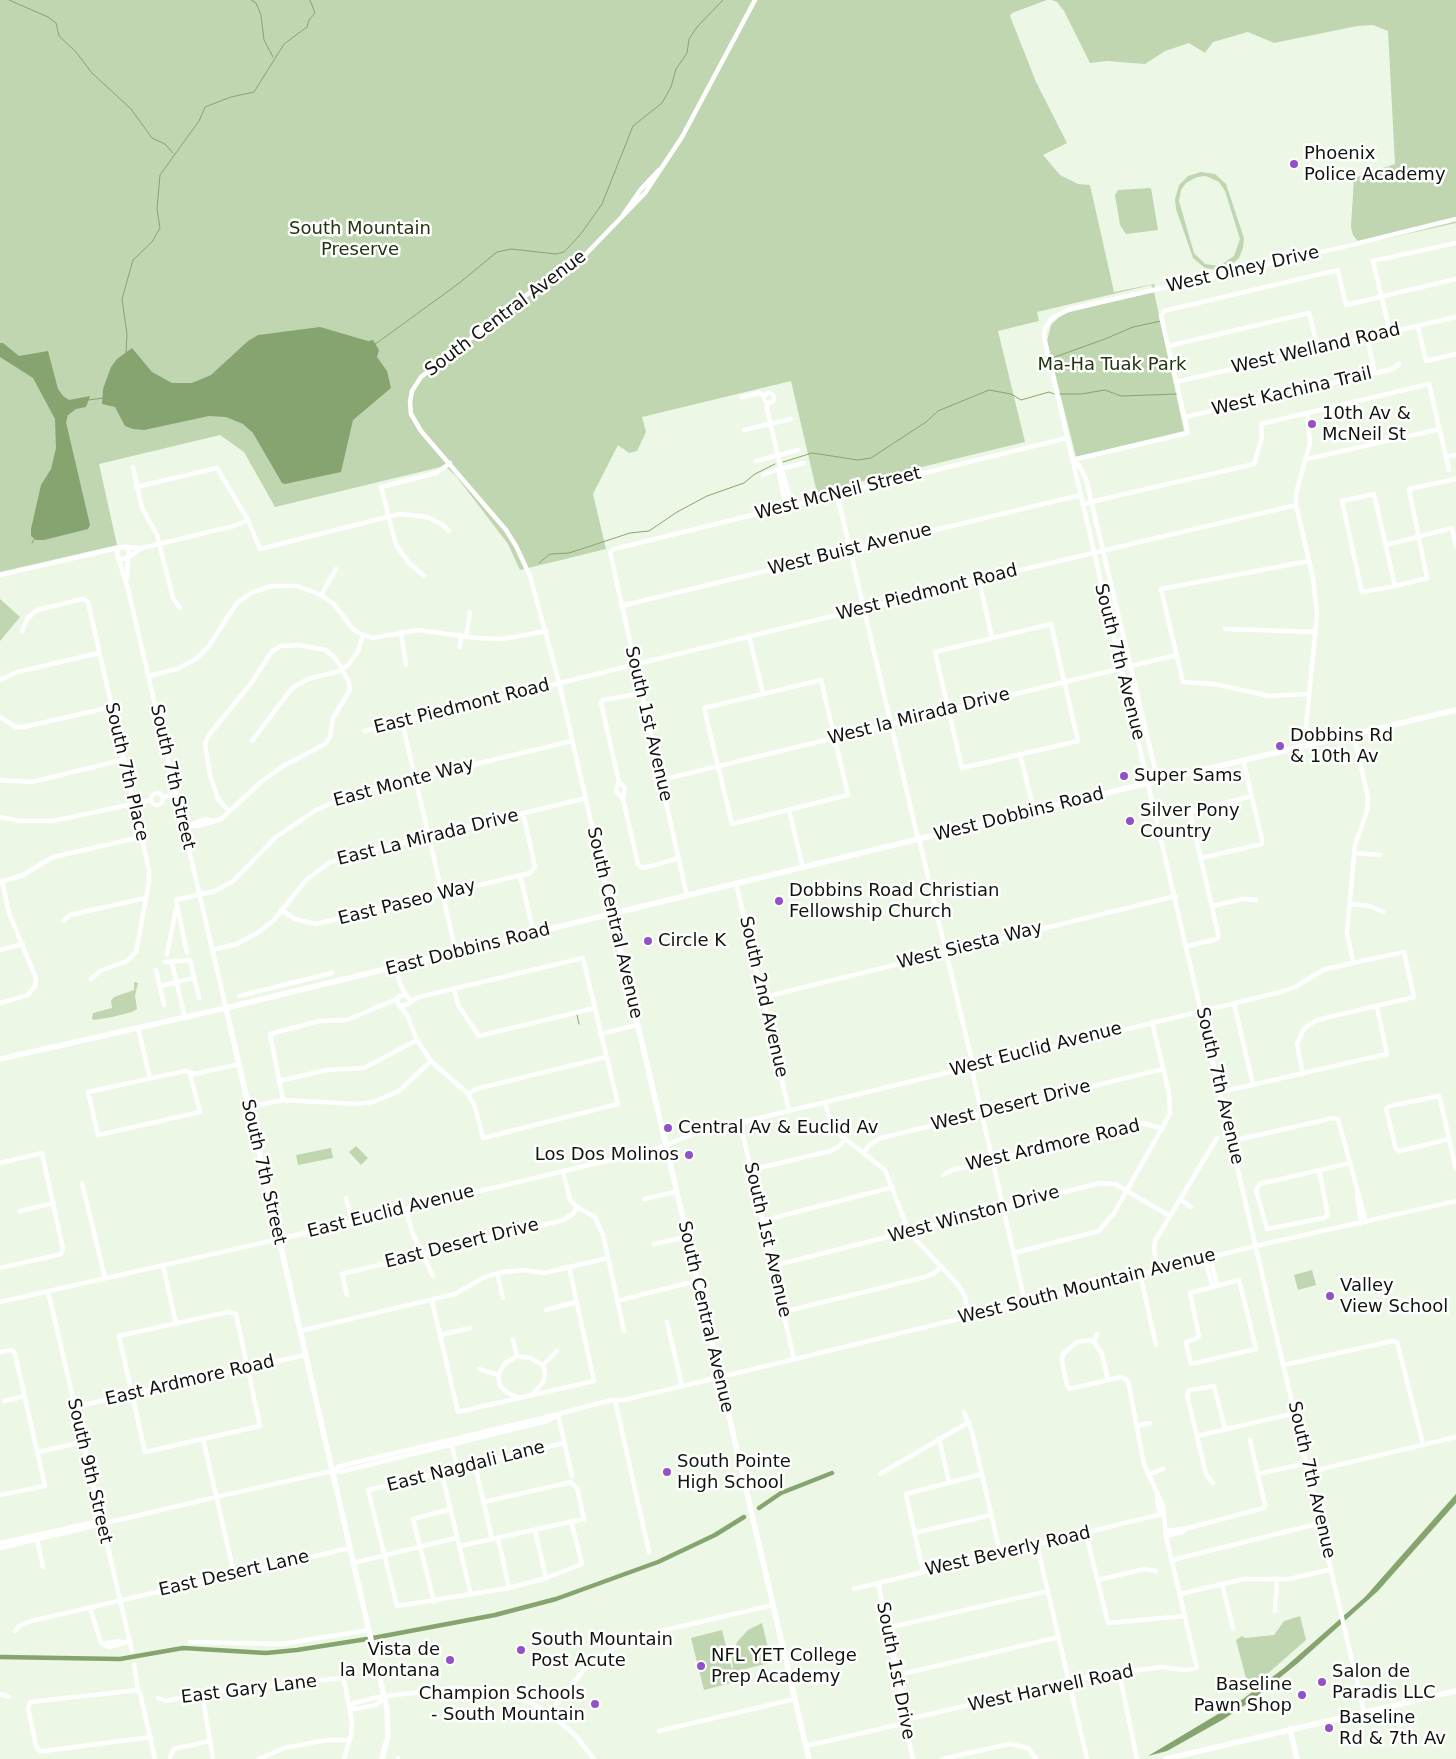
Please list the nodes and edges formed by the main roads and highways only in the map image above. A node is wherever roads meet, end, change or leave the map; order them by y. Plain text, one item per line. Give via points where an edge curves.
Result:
1 (1456, 710) edge
2 (612, 914) junction
3 (226, 1008) junction
4 (0, 1059) edge
5 (1456, 1691) edge
6 (1290, 1729) junction
7 (382, 1759) edge
8 (809, 1759) edge
9 (1166, 1759) edge
10 (1297, 1759) edge

1 - 2 main road, West Dobbins Road
2 - 3 main road, East Dobbins Road
2 - 8 main road, South Central Avenue
3 - 4 main road, East Dobbins Road
3 - 7 main road, South 7th Street via 384,1698 388,1724
5 - 6 main road
6 - 9 main road
6 - 10 main road

